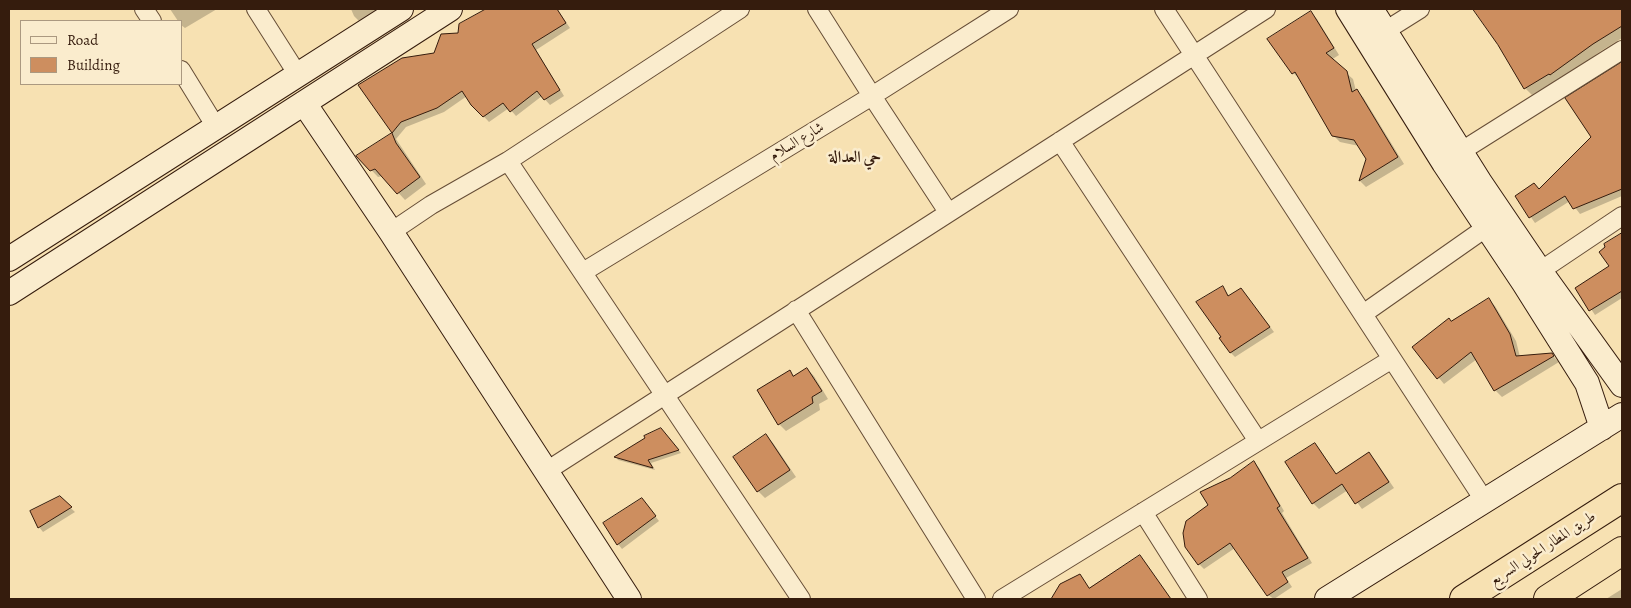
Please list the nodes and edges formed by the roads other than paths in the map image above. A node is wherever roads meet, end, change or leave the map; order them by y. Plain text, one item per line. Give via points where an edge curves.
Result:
1 (144, 9) edge
2 (256, 9) edge
3 (401, 9) edge
4 (447, 9) edge
5 (740, 9) edge
6 (816, 9) edge
7 (1009, 9) edge
8 (1164, 9) edge
9 (1266, 9) edge
10 (1348, 9) edge
11 (1371, 9) edge
12 (1420, 9) edge
13 (151, 20) edge
14 (1385, 31) junction
15 (1622, 50) edge
16 (1194, 55) junction
17 (182, 72) edge
18 (298, 75) junction
19 (872, 96) junction
20 (304, 103) junction
21 (216, 127) junction
22 (1060, 142) junction
23 (1460, 152) junction
24 (508, 161) junction
25 (1471, 186) junction
26 (948, 212) junction
27 (1622, 216) edge
28 (1487, 227) junction
29 (391, 232) junction
30 (9, 259) edge
31 (1540, 271) junction
32 (582, 272) junction
33 (9, 292) edge
34 (796, 310) junction
35 (1363, 314) junction
36 (1392, 359) junction
37 (1608, 366) junction
38 (1587, 383) junction
39 (1622, 385) edge
40 (664, 395) junction
41 (1622, 415) edge
42 (1602, 428) junction
43 (1258, 441) junction
44 (545, 472) junction
45 (1622, 498) edge
46 (1484, 500) junction
47 (1143, 512) junction
48 (1622, 551) edge
49 (629, 599) edge
50 (801, 599) edge
51 (976, 599) edge
52 (1002, 599) edge
53 (1198, 599) edge
54 (1327, 599) edge
55 (1464, 599) edge
56 (1548, 599) edge

1 - 13 street
2 - 18 street
3 - 18 street
4 - 20 street
5 - 24 street
6 - 19 street
7 - 19 street, شارع السلام
8 - 16 street
9 - 16 street
10 - 25 street
11 - 14 street
12 - 14 street
14 - 23 street
15 - 23 street
16 - 22 street
16 - 35 street
17 - 21 street
18 - 21 street
19 - 26 street
19 - 32 street, شارع السلام
20 - 29 street
20 - 33 street
21 - 30 street
22 - 26 street
22 - 43 street
23 - 25 street
24 - 29 street
24 - 32 street
25 - 28 street
25 - 31 street
26 - 34 street
27 - 31 street
28 - 35 street
28 - 38 street
29 - 44 street
31 - 37 street
32 - 40 street
34 - 40 street
34 - 51 street
35 - 36 street
36 - 43 street
36 - 46 street
37 - 38 street via 1602,380
37 - 39 street
38 - 42 street
40 - 44 street
40 - 50 street
41 - 42 street
42 - 46 street
43 - 47 street
44 - 49 street
45 - 55 highway, طريق المطار الحولي السريع
46 - 54 street
47 - 52 street
47 - 53 street
48 - 56 highway

